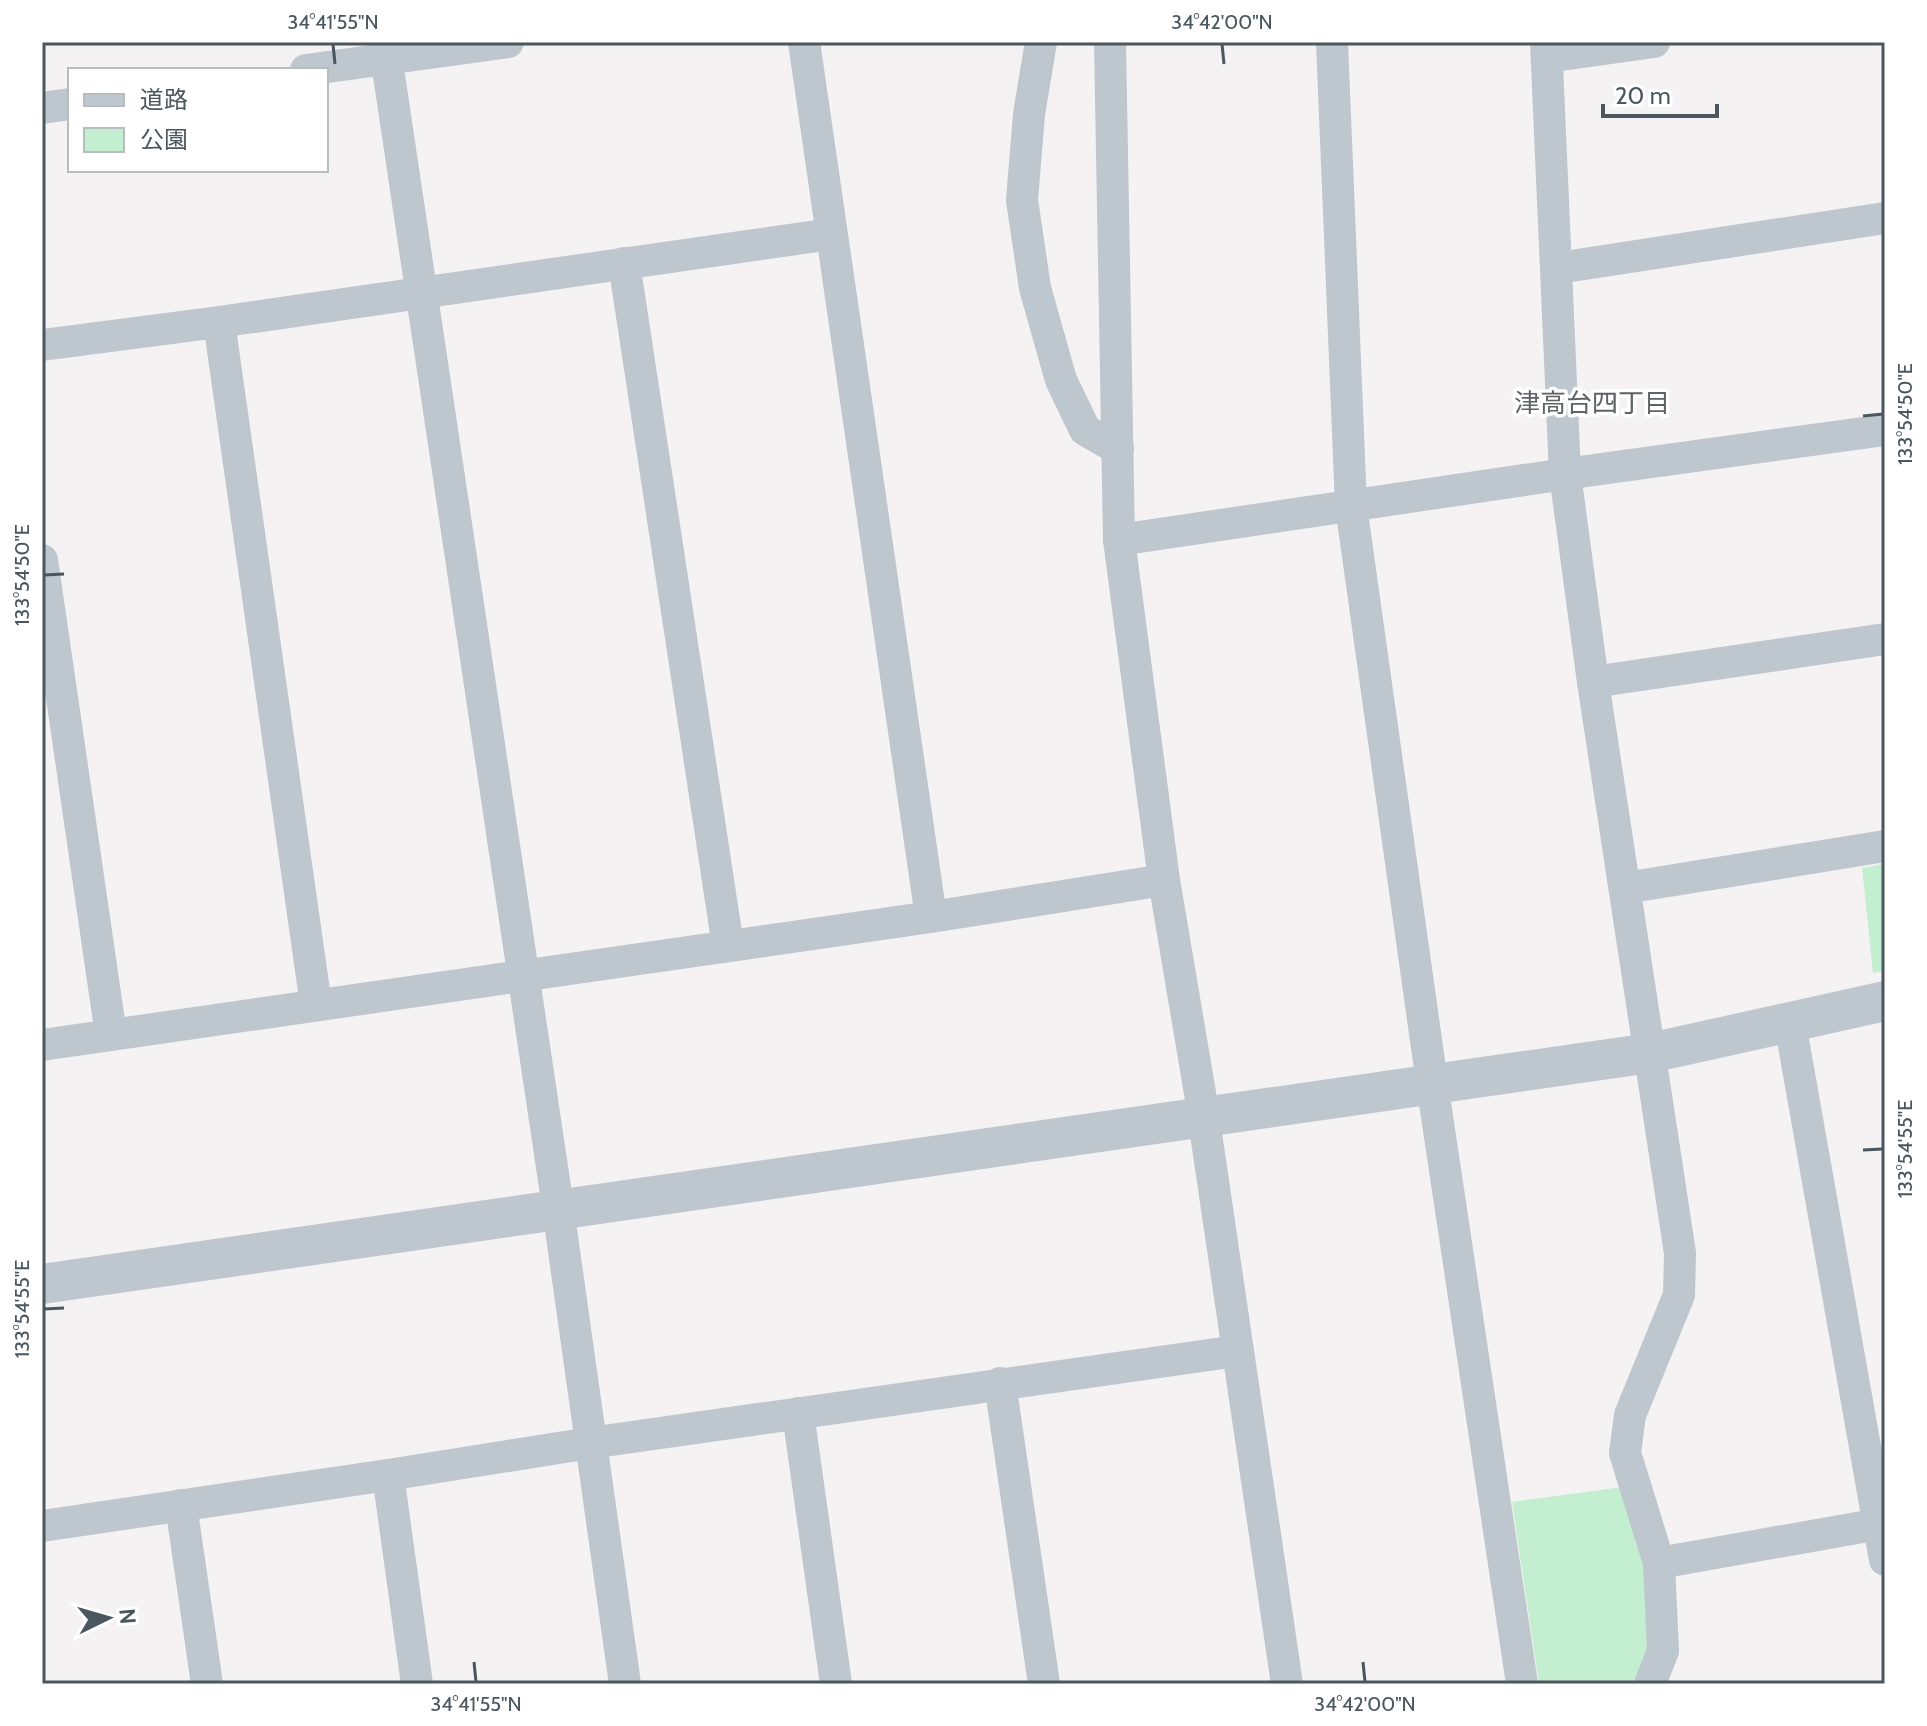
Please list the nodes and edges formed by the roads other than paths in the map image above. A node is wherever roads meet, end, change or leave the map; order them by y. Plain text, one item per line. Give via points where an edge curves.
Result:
1 (508, 42) edge
2 (804, 42) edge
3 (1041, 42) edge
4 (1110, 42) edge
5 (1332, 42) edge
6 (1654, 42) edge
7 (386, 50) edge
8 (1546, 50) edge
9 (314, 68) edge
10 (68, 104) edge
11 (42, 108) edge
12 (1885, 218) edge
13 (831, 234) junction
14 (624, 263) junction
15 (1558, 268) junction
16 (421, 292) junction
17 (219, 322) junction
18 (42, 345) edge
19 (1885, 430) edge
20 (1118, 449) junction
21 (1565, 474) junction
22 (1351, 506) junction
23 (1119, 540) junction
24 (42, 560) edge
25 (1885, 639) edge
26 (1593, 682) junction
27 (1885, 846) edge
28 (1164, 880) junction
29 (1625, 888) junction
30 (931, 917) junction
31 (728, 946) junction
32 (524, 975) junction
33 (1885, 1001) edge
34 (316, 1005) junction
35 (1790, 1023) junction
36 (111, 1035) junction
37 (42, 1045) edge
38 (1650, 1053) junction
39 (1432, 1083) junction
40 (1203, 1118) junction
41 (559, 1211) junction
42 (42, 1284) edge
43 (1237, 1351) junction
44 (1000, 1383) junction
45 (798, 1413) junction
46 (590, 1443) junction
47 (388, 1475) junction
48 (181, 1505) junction
49 (1882, 1523) edge
50 (42, 1526) edge
51 (1885, 1560) edge
52 (1659, 1563) junction
53 (207, 1684) edge
54 (417, 1684) edge
55 (625, 1684) edge
56 (836, 1684) edge
57 (1044, 1684) edge
58 (1287, 1684) edge
59 (1522, 1684) edge
60 (1650, 1684) edge

1 - 7 street
2 - 13 street
3 - 20 street via 1022,200 1035,288 1061,380 1085,430
4 - 20 street
5 - 22 street
6 - 8 street
7 - 9 street
7 - 16 street
8 - 15 street
10 - 11 street
12 - 15 street
13 - 14 street
13 - 30 street
14 - 16 street
14 - 31 street
15 - 21 street
16 - 17 street
16 - 32 street
17 - 18 street
17 - 34 street
19 - 21 street
20 - 23 street
21 - 22 street
21 - 26 street
22 - 23 street
22 - 39 street
23 - 28 street
24 - 36 street
25 - 26 street
26 - 29 street
27 - 29 street
28 - 30 street
28 - 40 street
29 - 38 street
30 - 31 street
31 - 32 street
32 - 34 street
32 - 41 street
33 - 35 street
34 - 36 street
35 - 38 street
35 - 49 street
36 - 37 street
38 - 39 street
38 - 52 street via 1680,1253 1679,1295 1630,1415 1625,1453
39 - 40 street
39 - 59 street
40 - 41 street
40 - 43 street
41 - 42 street
41 - 46 street
43 - 44 street
43 - 58 street
44 - 45 street
44 - 57 street
45 - 46 street
45 - 56 street
46 - 47 street
46 - 55 street
47 - 48 street
47 - 54 street
48 - 50 street
48 - 53 street
49 - 51 street
49 - 52 street
52 - 60 street via 1663,1651

